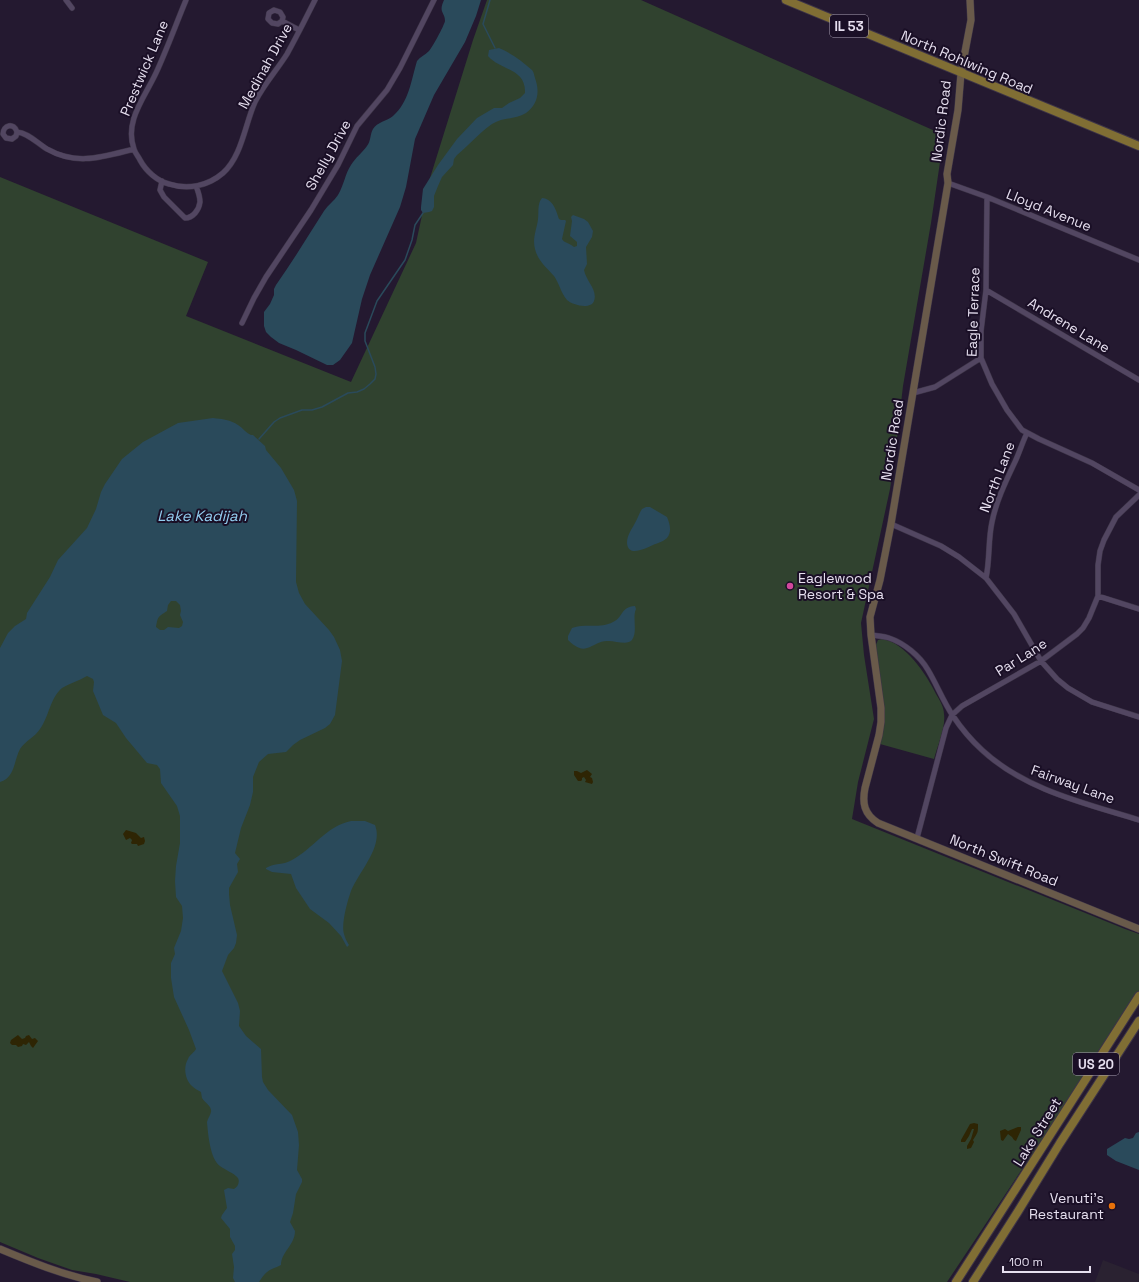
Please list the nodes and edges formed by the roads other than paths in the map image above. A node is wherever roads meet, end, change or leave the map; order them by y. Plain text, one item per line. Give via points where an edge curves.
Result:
1 (66, 0) edge
2 (186, 0) edge
3 (315, 0) edge
4 (434, 0) edge
5 (786, 0) edge
6 (970, 0) edge
7 (72, 8) dead end
8 (282, 21) dead end
9 (299, 30) junction
10 (961, 73) junction
11 (17, 132) dead end
12 (1139, 146) edge
13 (134, 149) junction
14 (162, 181) junction
15 (209, 182) joint
16 (948, 183) junction
17 (196, 186) junction
18 (986, 197) junction
19 (1139, 260) edge
20 (986, 290) junction
21 (242, 323) dead end
22 (981, 358) junction
23 (1139, 380) edge
24 (913, 393) junction
25 (1027, 433) junction
26 (1139, 490) edge
27 (1139, 495) edge
28 (891, 524) junction
29 (986, 578) junction
30 (1098, 596) junction
31 (1139, 609) edge
32 (871, 636) junction
33 (1041, 661) junction
34 (952, 715) junction
35 (1139, 717) edge
36 (865, 809) joint
37 (1139, 820) edge
38 (917, 838) junction
39 (1139, 929) edge
40 (1139, 996) edge
41 (1139, 1021) edge
42 (0, 1249) edge
43 (97, 1282) edge
44 (956, 1282) edge
45 (974, 1282) edge

1 - 7 street
2 - 13 street, Prestwick Lane via 156,74 136,112 132,131
3 - 9 street, Medinah Drive
4 - 21 street, Shelly Drive via 387,90 357,126 338,165 298,231 266,277
5 - 10 main road, North Rohlwing Road / IL 53
6 - 10 street, Nordic Road via 971,20
8 - 9 street
9 - 15 street, Medinah Drive via 256,101 233,161
10 - 12 main road, North Rohlwing Road / IL 53
10 - 16 street, Nordic Road via 958,110 947,174
11 - 13 street via 56,153 74,158 95,158
13 - 14 street, Prestwick Lane via 144,167
14 - 17 street, Prestwick Lane via 180,187
14 - 17 street via 160,190 164,197 185,218 194,216 200,204
15 - 17 street, Prestwick Lane
16 - 18 street, Lloyd Avenue
16 - 24 street, Nordic Road
18 - 19 street, Lloyd Avenue
18 - 20 street, Eagle Terrace
20 - 22 street, Eagle Terrace
20 - 23 street, Andrene Lane
22 - 24 street via 935,387
22 - 25 street, Eagle Terrace via 1007,410
24 - 28 street, Nordic Road
25 - 26 street, Eagle Terrace via 1092,463
25 - 29 street, North Lane via 996,506
27 - 30 street, Par Lane via 1116,518 1104,540 1098,565
28 - 29 street via 940,546
28 - 32 street, Nordic Road via 870,618
29 - 33 street via 1014,614
30 - 31 street
30 - 33 street, Par Lane via 1083,628
32 - 34 street, Fairway Lane via 896,640 916,656 928,669
32 - 36 street, Nordic Road via 881,722 864,792
33 - 34 street, Par Lane via 962,706
33 - 35 street via 1057,679 1080,696
34 - 37 street, Fairway Lane via 968,737 983,751 1023,779 1055,794
34 - 38 street via 946,728
36 - 38 street, North Swift Road via 878,823
38 - 39 street, North Swift Road
40 - 44 main road, Lake Street / US 20
41 - 45 main road, Lake Street / US 20
42 - 43 street

